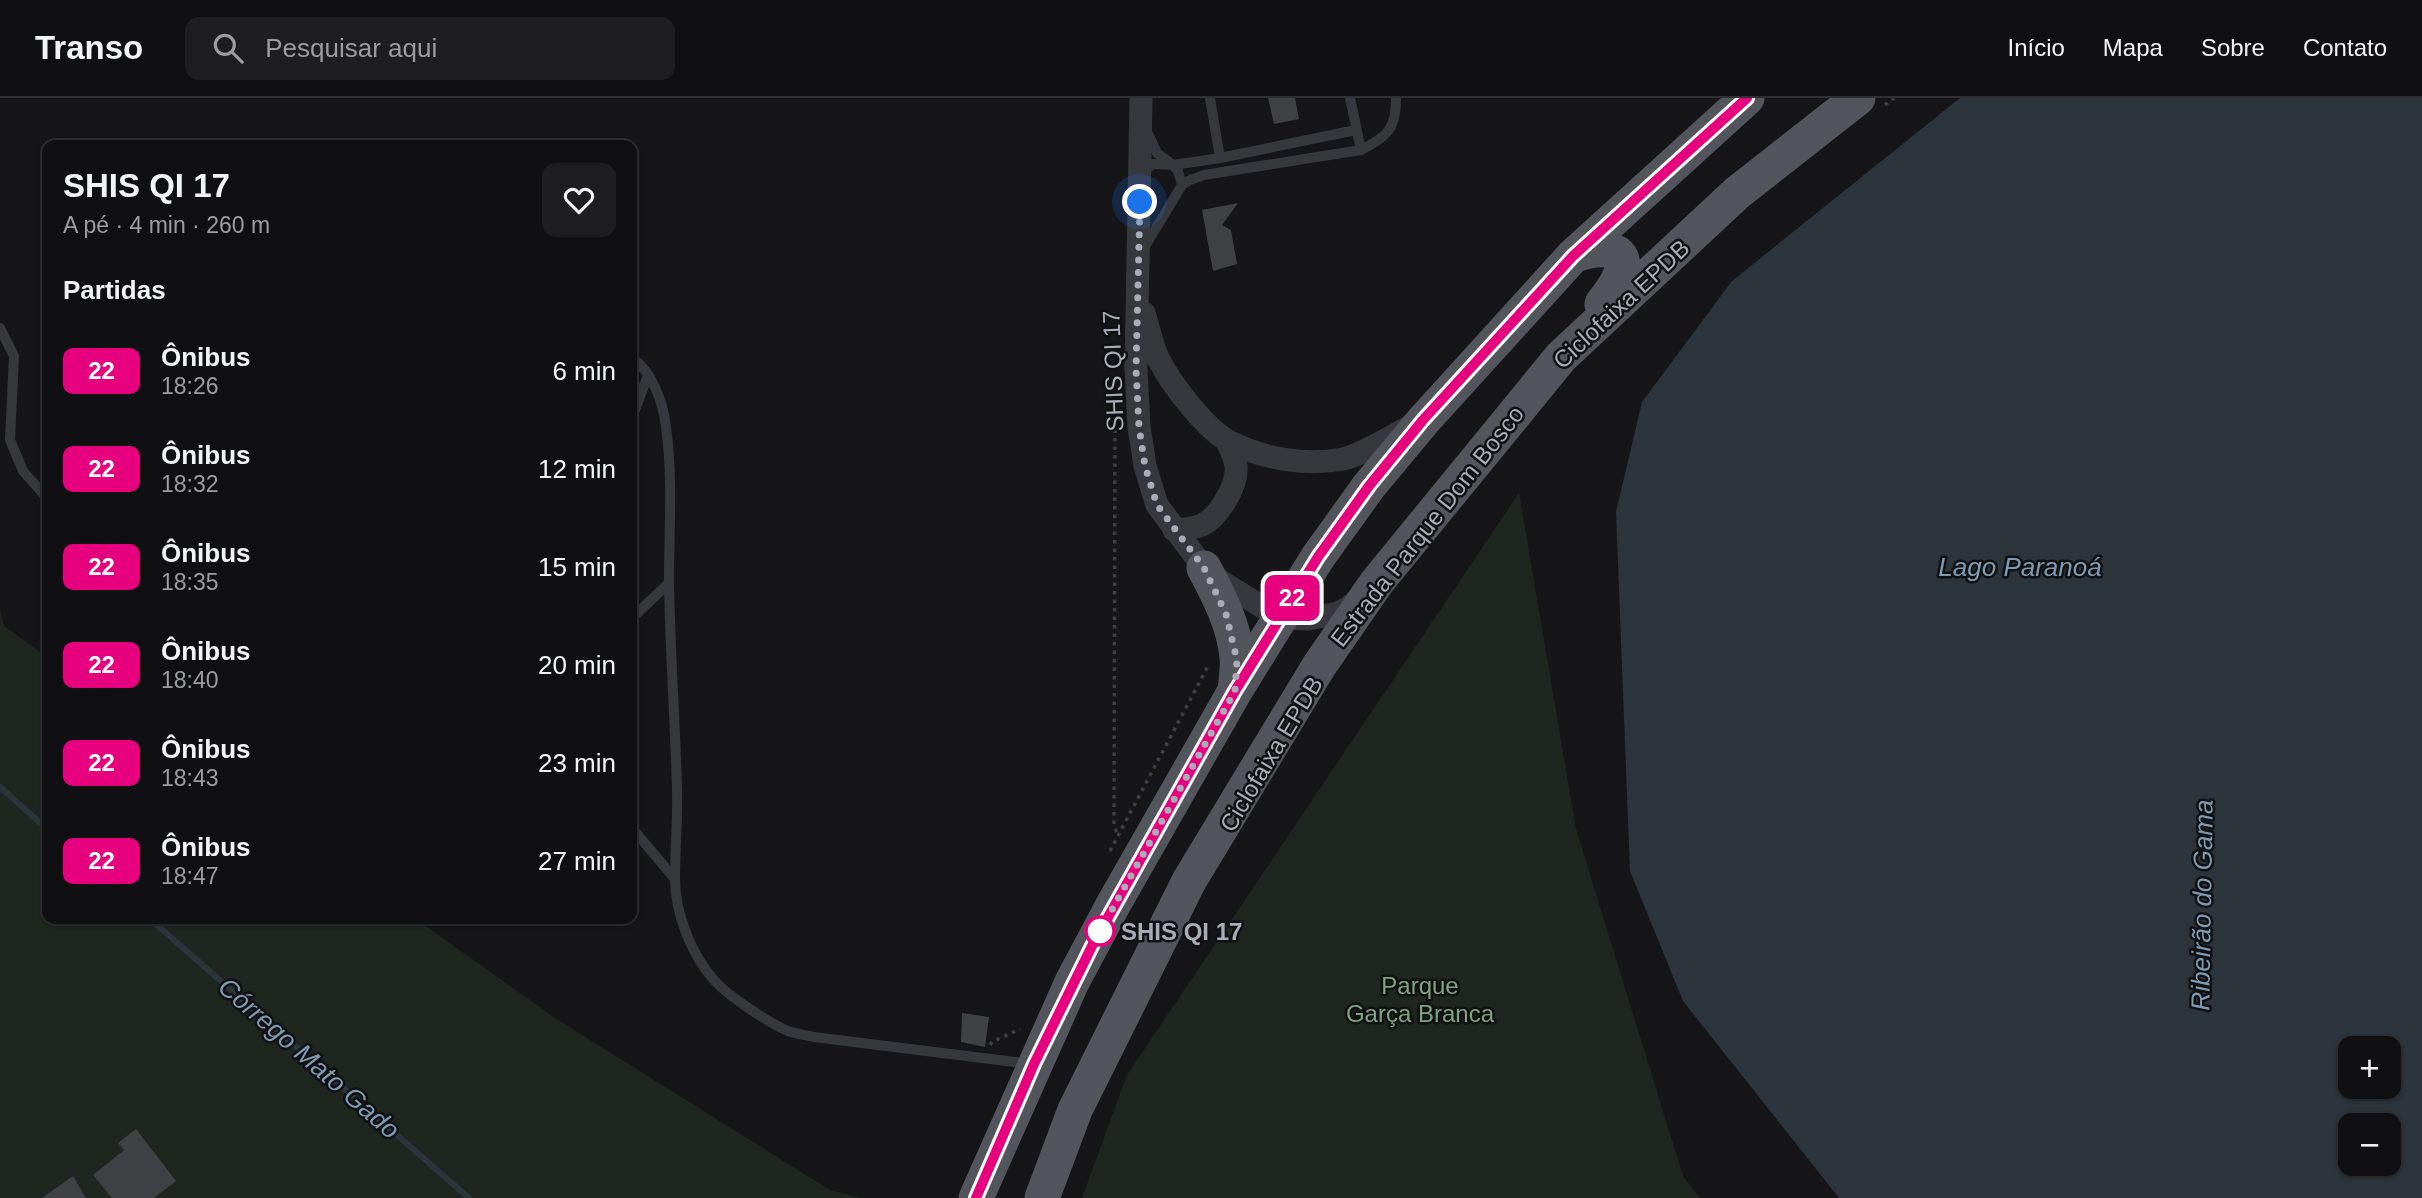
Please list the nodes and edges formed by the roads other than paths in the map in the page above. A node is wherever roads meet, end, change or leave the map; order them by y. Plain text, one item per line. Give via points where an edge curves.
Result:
1 (1210, 98) edge
2 (1350, 98) edge
3 (1396, 98) edge
4 (1747, 98) edge
5 (1871, 102) edge
6 (1141, 108) edge
7 (1356, 130) junction
8 (1361, 150) junction
9 (1220, 159) junction
10 (1173, 165) junction
11 (1140, 175) junction
12 (1182, 185) junction
13 (1138, 256) junction
14 (1573, 256) junction
15 (1137, 292) junction
16 (0, 328) edge
17 (1561, 357) junction
18 (637, 362) edge
19 (648, 375) junction
20 (637, 405) edge
21 (1423, 420) junction
22 (1226, 440) junction
23 (42, 492) edge
24 (1174, 530) junction
25 (1204, 568) junction
26 (1377, 582) junction
27 (669, 583) junction
28 (637, 613) edge
29 (1280, 618) junction
30 (1235, 691) junction
31 (637, 834) edge
32 (1132, 841) junction
33 (675, 879) junction
34 (1189, 881) junction
35 (1114, 905) junction
36 (1162, 933) junction
37 (1034, 1064) junction
38 (976, 1198) edge
39 (1042, 1198) edge

1 - 9 lane
2 - 7 lane
3 - 8 lane via 1394,124 1384,138
4 - 14 main road
5 - 17 main road, Estrada Parque Dom Bosco via 1737,193
6 - 10 lane via 1153,146
6 - 11 street, SHIS QI 17
7 - 8 lane
7 - 9 lane
8 - 12 lane via 1204,175
9 - 10 lane
10 - 11 lane via 1153,164
10 - 12 lane
11 - 13 street, SHIS QI 17
12 - 13 lane
13 - 15 street, SHIS QI 17
14 - 17 main road via 1608,249 1619,255 1623,265 1620,278
14 - 21 main road
15 - 22 street, SHIS QI 17 via 1158,358 1179,393
15 - 24 street, SHIS QI 17 via 1136,369 1145,466 1157,505
16 - 23 lane via 14,356 10,440 23,471
17 - 26 main road, Estrada Parque Dom Bosco
18 - 19 lane
19 - 20 lane
19 - 27 lane via 666,427
21 - 22 street, SHIS QI 17 via 1346,458 1320,461 1289,461
21 - 29 main road via 1369,486
22 - 24 street via 1236,463 1236,479 1227,495 1203,525
24 - 25 street, SHIS QI 17
25 - 29 street, SHIS QI 17
25 - 30 main road via 1234,640
26 - 29 street via 1338,613
26 - 34 main road, Estrada Parque Dom Bosco via 1313,675
27 - 28 lane
27 - 33 lane via 678,811
29 - 30 main road
30 - 32 main road
31 - 33 lane
32 - 34 main road via 1151,877 1176,885
32 - 35 main road
33 - 37 lane via 686,932 714,981 737,1001 788,1030
34 - 36 main road, Estrada Parque Dom Bosco
35 - 36 main road via 1126,898 1148,896 1162,914
35 - 37 main road
36 - 39 main road, Estrada Parque Dom Bosco via 1075,1110
37 - 38 main road

